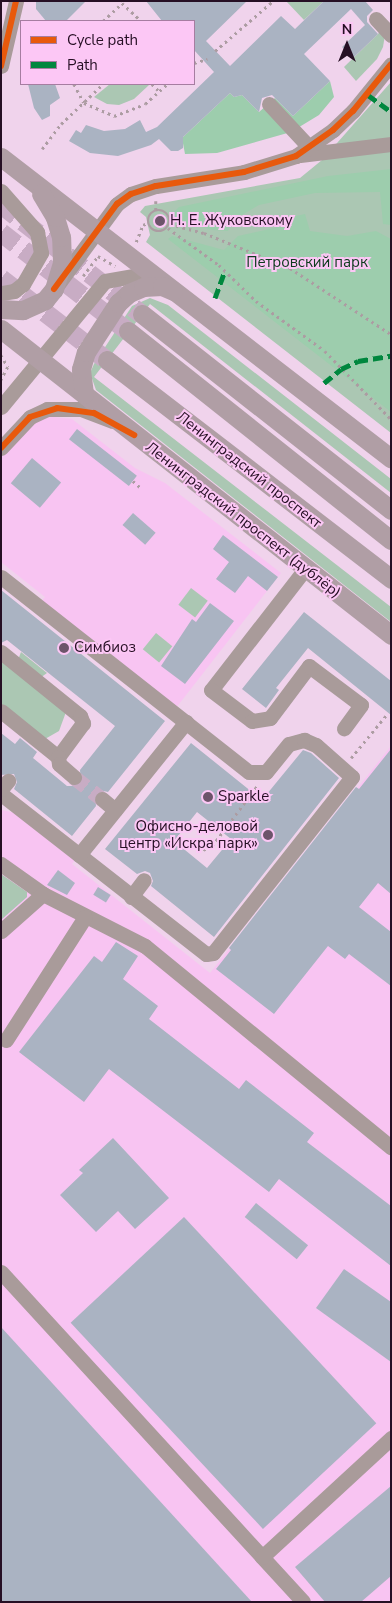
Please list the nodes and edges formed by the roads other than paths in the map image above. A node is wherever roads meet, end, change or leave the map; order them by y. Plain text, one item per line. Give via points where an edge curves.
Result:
1 (16, 1) edge
2 (376, 19) dead end
3 (391, 35) edge
4 (391, 64) edge
5 (1, 66) edge
6 (268, 104) dead end
7 (391, 144) edge
8 (309, 147) junction
9 (296, 156) junction
10 (1, 157) edge
11 (35, 183) junction
12 (1, 191) edge
13 (96, 231) junction
14 (54, 289) junction
15 (170, 290) junction
16 (1, 293) edge
17 (1, 309) edge
18 (142, 314) tunnel mouth
19 (1, 329) edge
20 (128, 331) tunnel mouth
21 (40, 359) junction
22 (106, 360) tunnel mouth
23 (84, 394) junction
24 (1, 406) edge
25 (134, 435) junction
26 (1, 448) edge
27 (391, 458) edge
28 (391, 510) edge
29 (391, 540) edge
30 (305, 569) junction
31 (1, 577) edge
32 (391, 579) edge
33 (391, 636) edge
34 (1, 652) edge
35 (1, 712) edge
36 (186, 722) junction
37 (344, 728) dead end
38 (58, 757) junction
39 (74, 777) tunnel mouth
40 (3, 784) edge
41 (102, 799) tunnel mouth
42 (115, 810) junction
43 (78, 855) junction
44 (1, 864) edge
45 (144, 880) dead end
46 (43, 894) junction
47 (131, 897) junction
48 (85, 916) junction
49 (1, 931) edge
50 (3, 1041) edge
51 (391, 1147) edge
52 (2, 1274) edge
53 (391, 1438) edge
54 (262, 1557) junction
55 (303, 1602) edge

1 - 5 street
2 - 3 street
4 - 8 street via 353,111
6 - 8 street
7 - 9 street
8 - 9 street
9 - 13 street via 244,172 156,186 131,194 117,204
10 - 11 main road
11 - 13 main road
11 - 14 main road via 55,217 61,237 62,262
12 - 16 street via 37,232 40,253 23,284 14,291
13 - 14 street
13 - 15 main road
14 - 17 main road via 45,300 23,310
15 - 21 street via 134,276 105,281
15 - 23 main road via 143,287 118,303 86,352 80,369
15 - 27 main road
18 - 28 main road
19 - 21 main road, Ленинградский проспект (дублёр)
20 - 29 main road
21 - 23 main road, Ленинградский проспект (дублёр)
21 - 24 street
22 - 32 main road, Ленинградский проспект
23 - 25 main road, Ленинградский проспект (дублёр)
25 - 26 street via 94,413 57,408 30,417
25 - 30 main road, Ленинградский проспект (дублёр)
30 - 33 main road, Ленинградский проспект (дублёр)
30 - 37 street via 212,690 252,721 270,718 310,666 361,705
31 - 36 street
34 - 38 street via 82,718 83,726
35 - 38 street
36 - 42 street
36 - 47 street via 205,746 249,772 266,772 289,744 300,740 316,745 344,767 351,774 350,783 213,953 199,951
38 - 39 street via 59,764
40 - 43 street
41 - 42 street
42 - 43 street
43 - 47 street
44 - 46 street
45 - 47 street
46 - 48 street
46 - 49 street
48 - 50 street
48 - 51 street via 145,946
52 - 54 street
53 - 54 street
54 - 55 street

